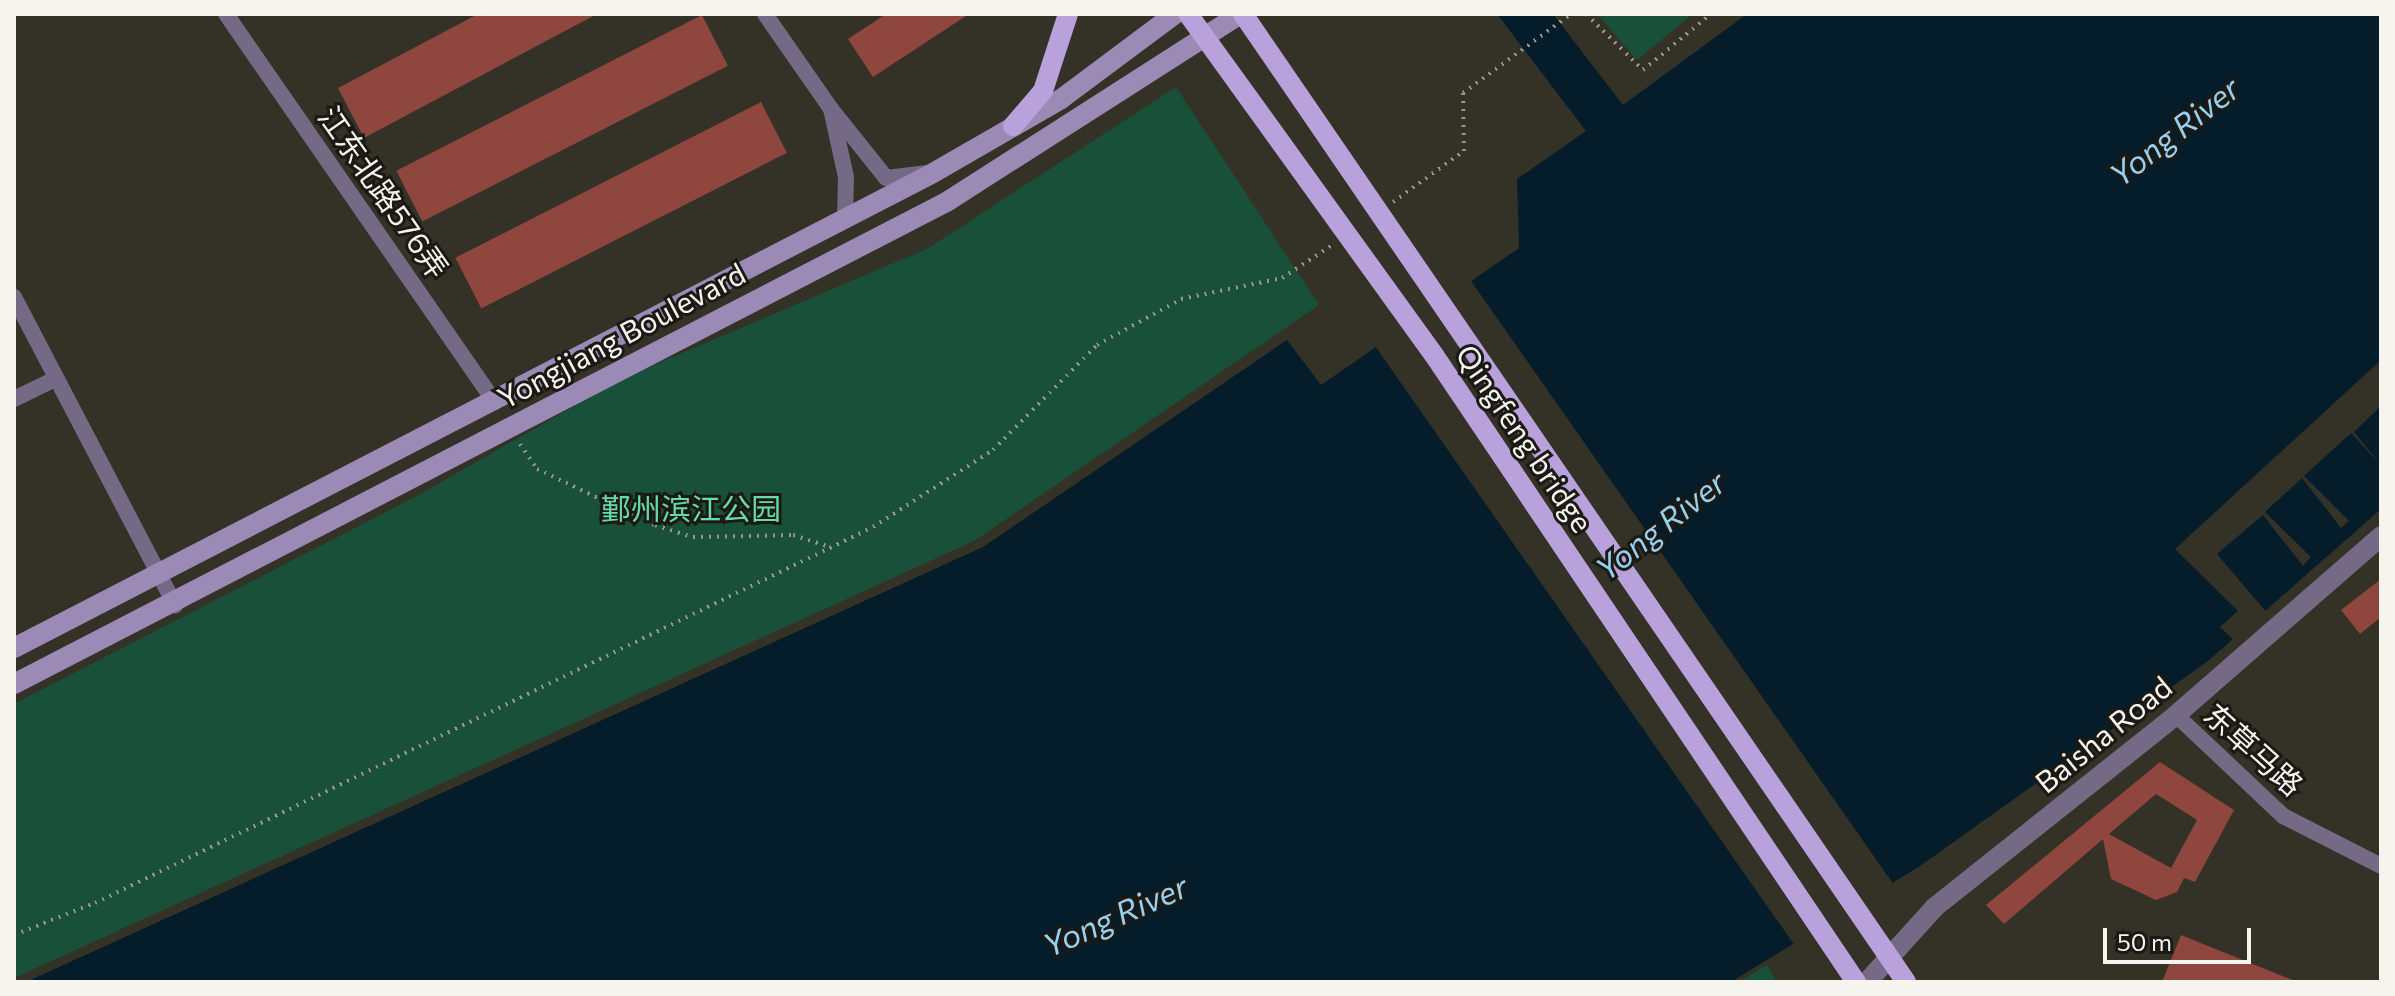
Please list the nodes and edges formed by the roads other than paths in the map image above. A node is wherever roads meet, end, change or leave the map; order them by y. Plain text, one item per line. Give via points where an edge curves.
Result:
1 (226, 14) edge
2 (765, 14) edge
3 (1068, 14) edge
4 (1175, 14) edge
5 (1188, 14) edge
6 (1241, 14) edge
7 (831, 109) junction
8 (1013, 126) junction
9 (933, 173) junction
10 (845, 220) junction
11 (14, 297) edge
12 (55, 379) junction
13 (14, 399) edge
14 (495, 402) junction
15 (2381, 536) edge
16 (163, 575) junction
17 (175, 605) junction
18 (14, 648) edge
19 (14, 684) edge
20 (2176, 715) junction
21 (2381, 866) edge
22 (1911, 933) junction
23 (1856, 982) edge
24 (1867, 982) edge
25 (1898, 982) edge
26 (1906, 982) edge

1 - 14 street, 江东北路576弄
2 - 7 street
3 - 8 main road via 1043,91
4 - 8 main road, Yongjiang Boulevard
5 - 23 main road, Qingfeng bridge, bridge via 1434,355
6 - 17 main road, Yongjiang Boulevard via 948,201
6 - 26 main road, Qingfeng bridge, bridge
7 - 9 street via 886,178
7 - 10 street via 846,177
8 - 9 main road, Yongjiang Boulevard
9 - 10 main road, Yongjiang Boulevard
10 - 14 main road, Yongjiang Boulevard
11 - 12 street
12 - 13 street
12 - 16 street
14 - 16 main road, Yongjiang Boulevard
15 - 20 street, Baisha Road
16 - 17 street
16 - 18 main road, Yongjiang Boulevard
17 - 19 main road, Yongjiang Boulevard
20 - 21 street, 东草马路 via 2283,816
20 - 22 street, Baisha Road
22 - 24 street, Baisha Road
22 - 25 street

